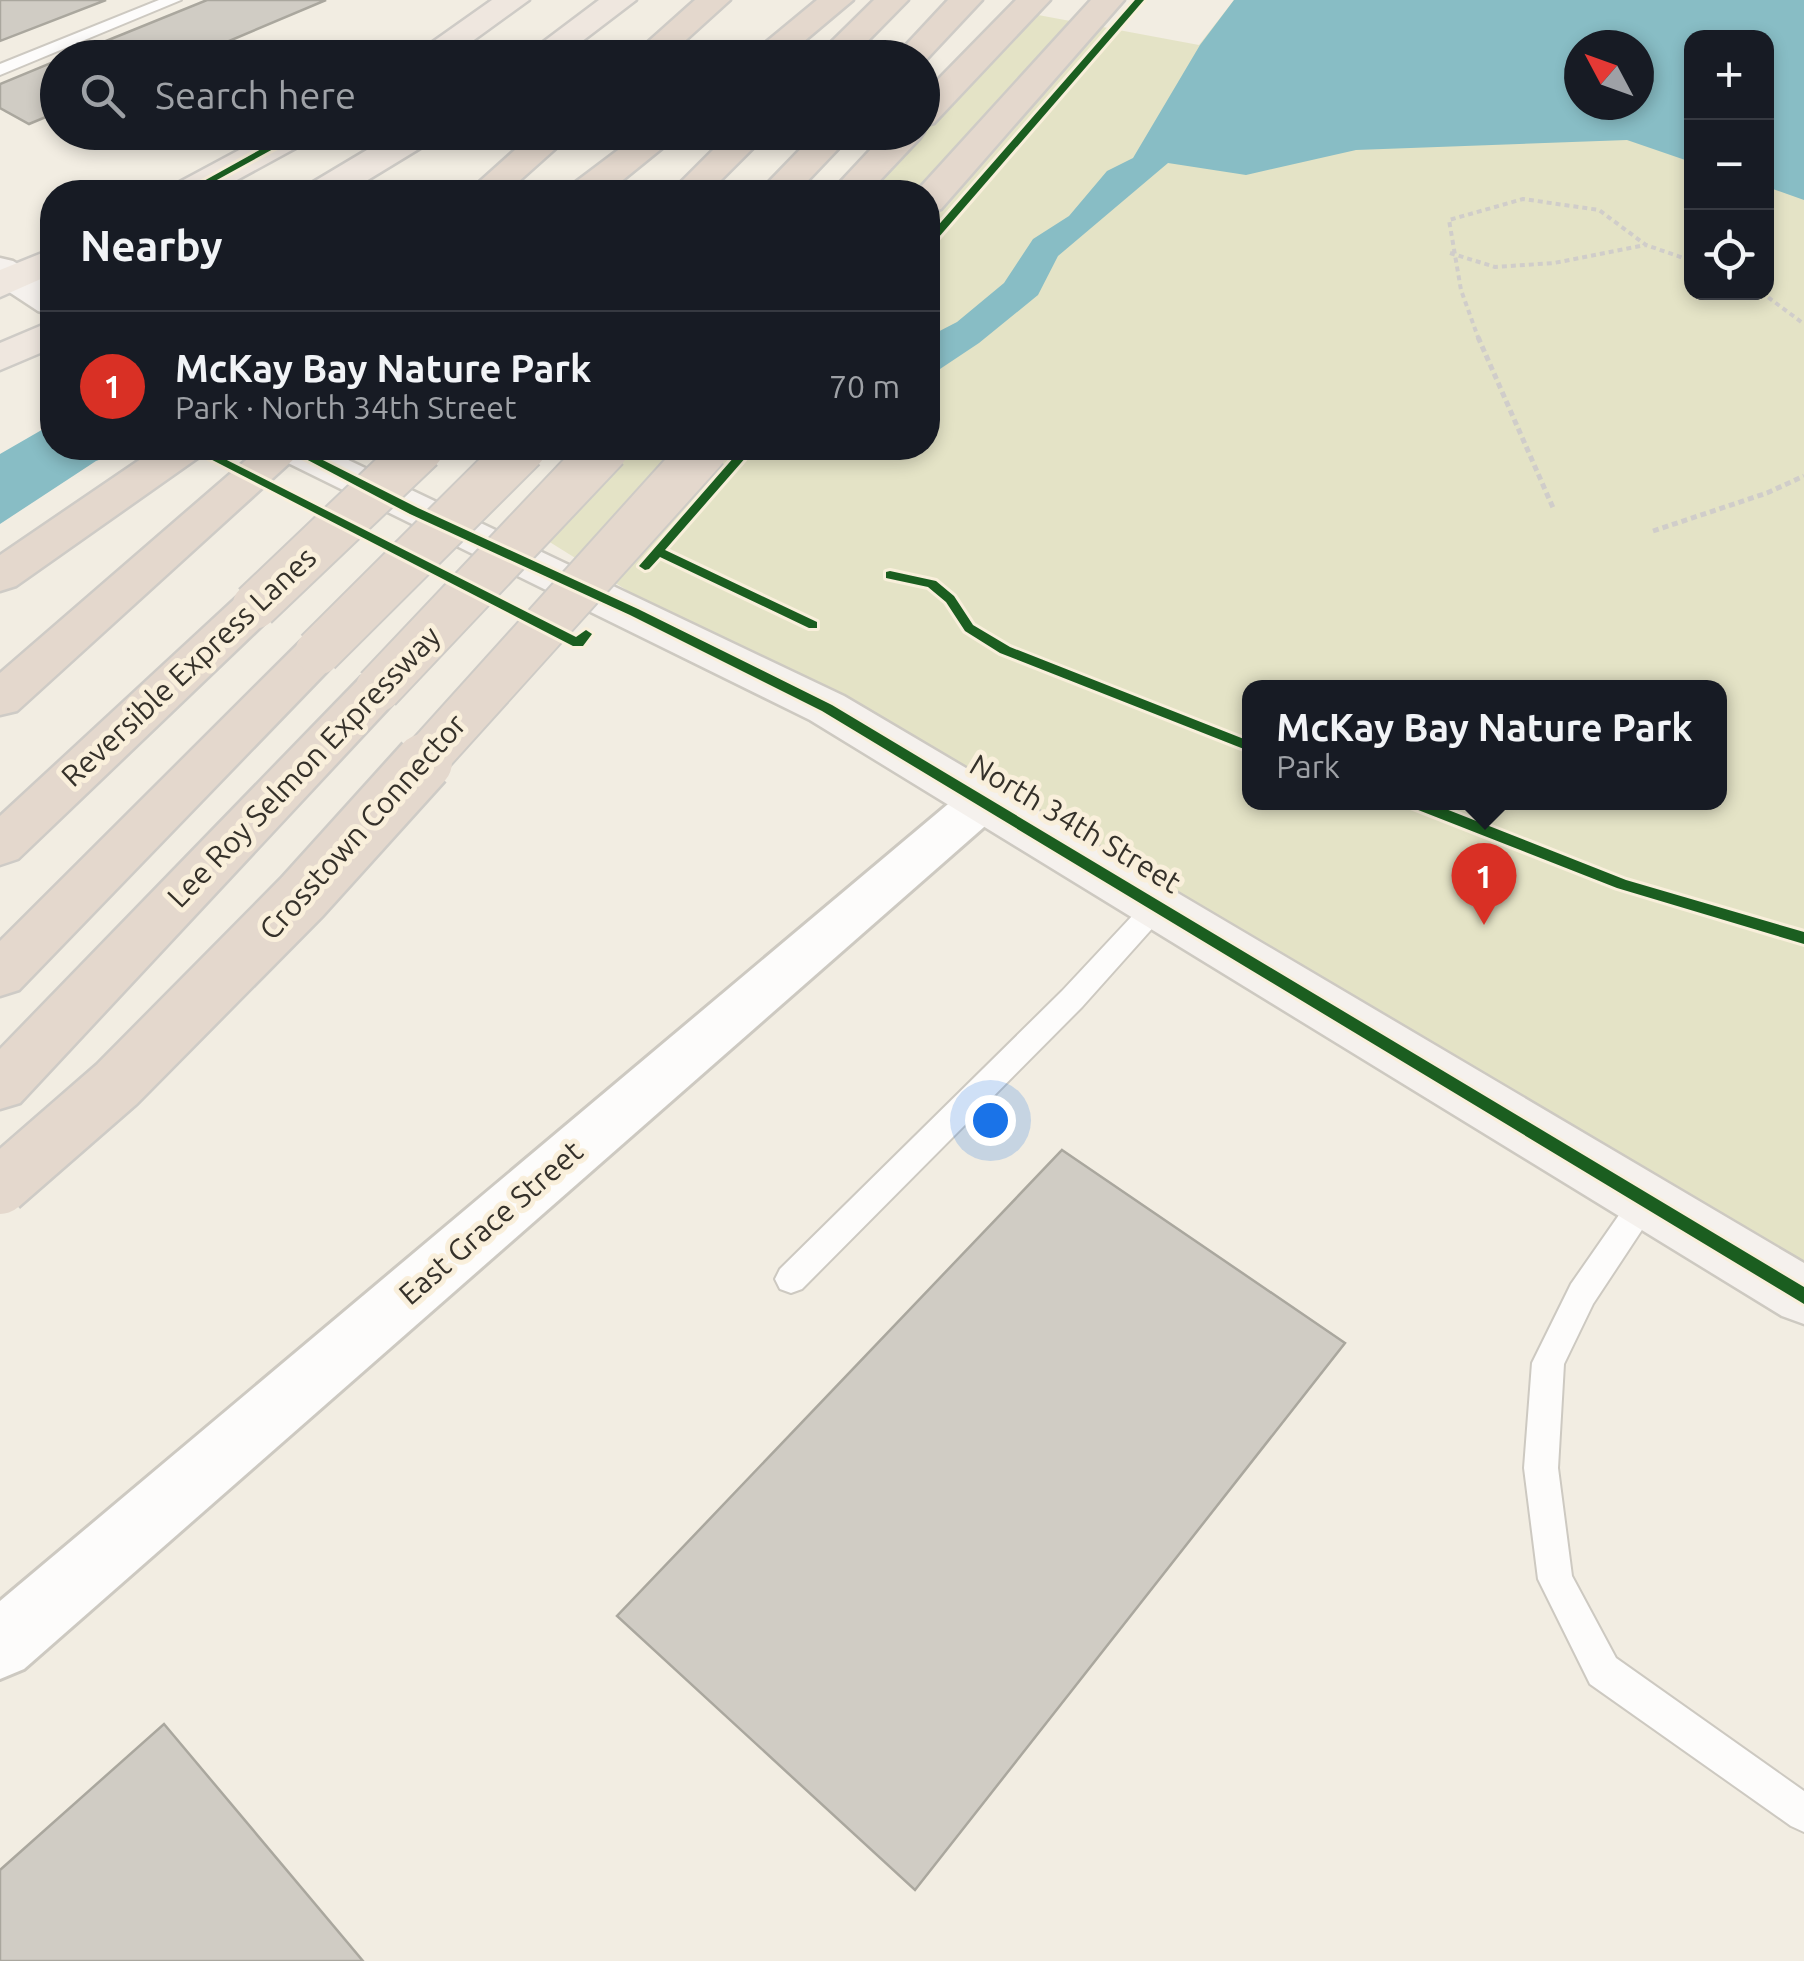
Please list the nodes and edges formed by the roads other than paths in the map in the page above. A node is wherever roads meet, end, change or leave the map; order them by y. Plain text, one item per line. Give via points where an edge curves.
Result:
1 (173, 0) edge
2 (513, 0) edge
3 (620, 0) edge
4 (714, 0) edge
5 (799, 0) edge
6 (837, 0) edge
7 (892, 0) edge
8 (966, 0) edge
9 (1034, 0) edge
10 (1108, 0) edge
11 (74, 40) edge
12 (453, 40) edge
13 (563, 40) edge
14 (667, 40) edge
15 (754, 40) edge
16 (785, 40) edge
17 (850, 40) edge
18 (927, 40) edge
19 (40, 54) edge
20 (0, 70) edge
21 (940, 97) edge
22 (267, 150) edge
23 (393, 150) edge
24 (536, 150) edge
25 (629, 150) edge
26 (640, 150) edge
27 (733, 150) edge
28 (818, 150) edge
29 (889, 150) edge
30 (211, 180) edge
31 (342, 180) edge
32 (500, 180) edge
33 (596, 180) edge
34 (599, 180) edge
35 (702, 180) edge
36 (789, 180) edge
37 (860, 180) edge
38 (940, 188) edge
39 (40, 264) edge
40 (5, 277) edge
41 (40, 296) edge
42 (40, 339) edge
43 (0, 358) edge
44 (168, 460) edge
45 (274, 460) edge
46 (312, 460) edge
47 (408, 460) edge
48 (511, 460) edge
49 (595, 460) edge
50 (695, 460) edge
51 (0, 576) edge
52 (0, 699) edge
53 (982, 801) junction
54 (0, 846) edge
55 (1157, 906) junction
56 (0, 975) edge
57 (0, 1086) edge
58 (0, 1186) edge
59 (1646, 1200) junction
60 (791, 1278) dead end
61 (1804, 1296) edge
62 (0, 1645) edge
63 (1804, 1813) edge

1 - 11 lane
2 - 12 main road
3 - 13 main road
4 - 14 highway
5 - 15 highway
6 - 16 highway
7 - 17 highway
8 - 18 highway
9 - 21 highway
10 - 38 highway
19 - 20 lane
22 - 30 main road
23 - 31 main road
24 - 32 highway
25 - 33 highway
26 - 34 highway
27 - 35 highway
28 - 36 highway
29 - 37 highway
39 - 40 main road
40 - 41 street
42 - 43 main road
44 - 51 highway
45 - 52 highway
46 - 53 street, North 34th Street via 826,708
47 - 54 highway, Reversible Express Lanes, bridge
48 - 56 highway, bridge
49 - 57 highway, Lee Roy Selmon Expressway, bridge
50 - 58 highway, Crosstown Connector, bridge via 302,897 117,1084
53 - 55 street, North 34th Street
53 - 62 street, East Grace Street
55 - 59 street, North 34th Street
55 - 60 lane
59 - 61 street, North 34th Street
59 - 63 lane via 1582,1294 1548,1363 1541,1468 1555,1579 1604,1671

